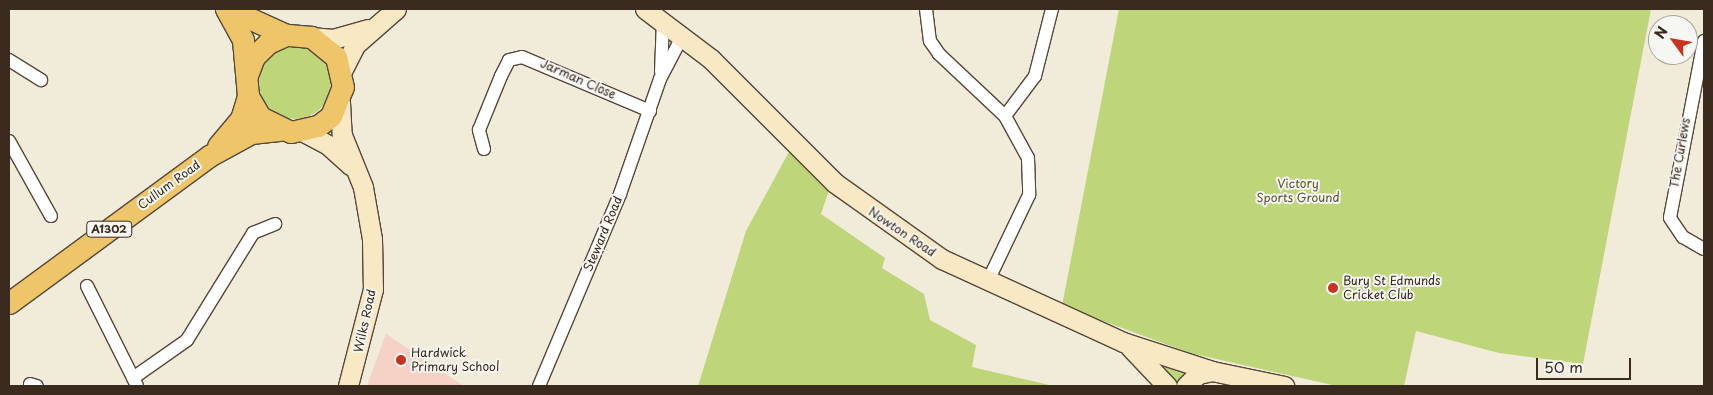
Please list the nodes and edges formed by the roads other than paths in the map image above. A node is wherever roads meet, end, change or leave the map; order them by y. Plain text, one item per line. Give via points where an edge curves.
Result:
1 (228, 9) edge
2 (396, 9) edge
3 (645, 9) edge
4 (926, 9) edge
5 (1052, 9) edge
6 (663, 21) junction
7 (377, 25) junction
8 (286, 35) junction
9 (683, 35) junction
10 (311, 37) junction
11 (1704, 41) edge
12 (9, 60) edge
13 (342, 72) junction
14 (247, 75) junction
15 (660, 79) junction
16 (41, 80) dead end
17 (248, 96) junction
18 (340, 102) junction
19 (650, 111) junction
20 (1005, 116) junction
21 (281, 130) junction
22 (302, 131) junction
23 (9, 141) edge
24 (484, 149) dead end
25 (209, 156) junction
26 (352, 167) junction
27 (51, 216) dead end
28 (276, 224) dead end
29 (1704, 249) edge
30 (987, 283) junction
31 (87, 286) dead end
32 (9, 303) edge
33 (1123, 342) junction
34 (1212, 371) junction
35 (1245, 379) junction
36 (135, 382) edge
37 (348, 386) edge
38 (539, 386) edge
39 (1167, 386) edge
40 (1186, 386) edge
41 (1263, 386) edge
42 (1284, 386) edge

1 - 8 main road
1 - 14 main road via 243,40
2 - 7 street
3 - 6 street, Nowton Road
4 - 20 street via 930,41 939,54
5 - 20 street via 1035,76
6 - 9 street, Nowton Road
6 - 15 street, Steward Road
7 - 10 street via 333,39
7 - 13 street via 356,44
8 - 10 main road
8 - 14 main road via 268,43 254,57
9 - 15 street, Steward Road
9 - 30 street, Nowton Road via 835,183 902,234
10 - 13 main road via 336,57
11 - 29 street, The Curlews via 1670,218 1683,238
12 - 16 street
13 - 18 main road
14 - 17 main road
15 - 19 street, Steward Road
17 - 21 main road via 260,117
17 - 25 main road, Cullum Road / A1302 via 241,118
18 - 22 main road via 331,116
18 - 26 street, Wilks Road
19 - 24 street, Jarman Close via 522,57 509,60 501,76 479,130
19 - 38 street, Steward Road
20 - 30 street via 1028,158 1032,179 1022,215
21 - 22 main road
21 - 25 main road, Cullum Road / A1302 via 251,133
22 - 26 street, Wilks Road via 328,145
23 - 27 street
25 - 32 main road, Cullum Road / A1302
26 - 37 street, Wilks Road via 363,187 372,239 373,289
28 - 36 street via 253,234 187,340
30 - 33 street, Nowton Road
31 - 36 street
33 - 34 street, Nowton Road
33 - 39 street via 1148,361
34 - 35 street, Nowton Road
34 - 40 street via 1198,374
35 - 41 street, Nowton Road
35 - 42 street, Nowton Road

